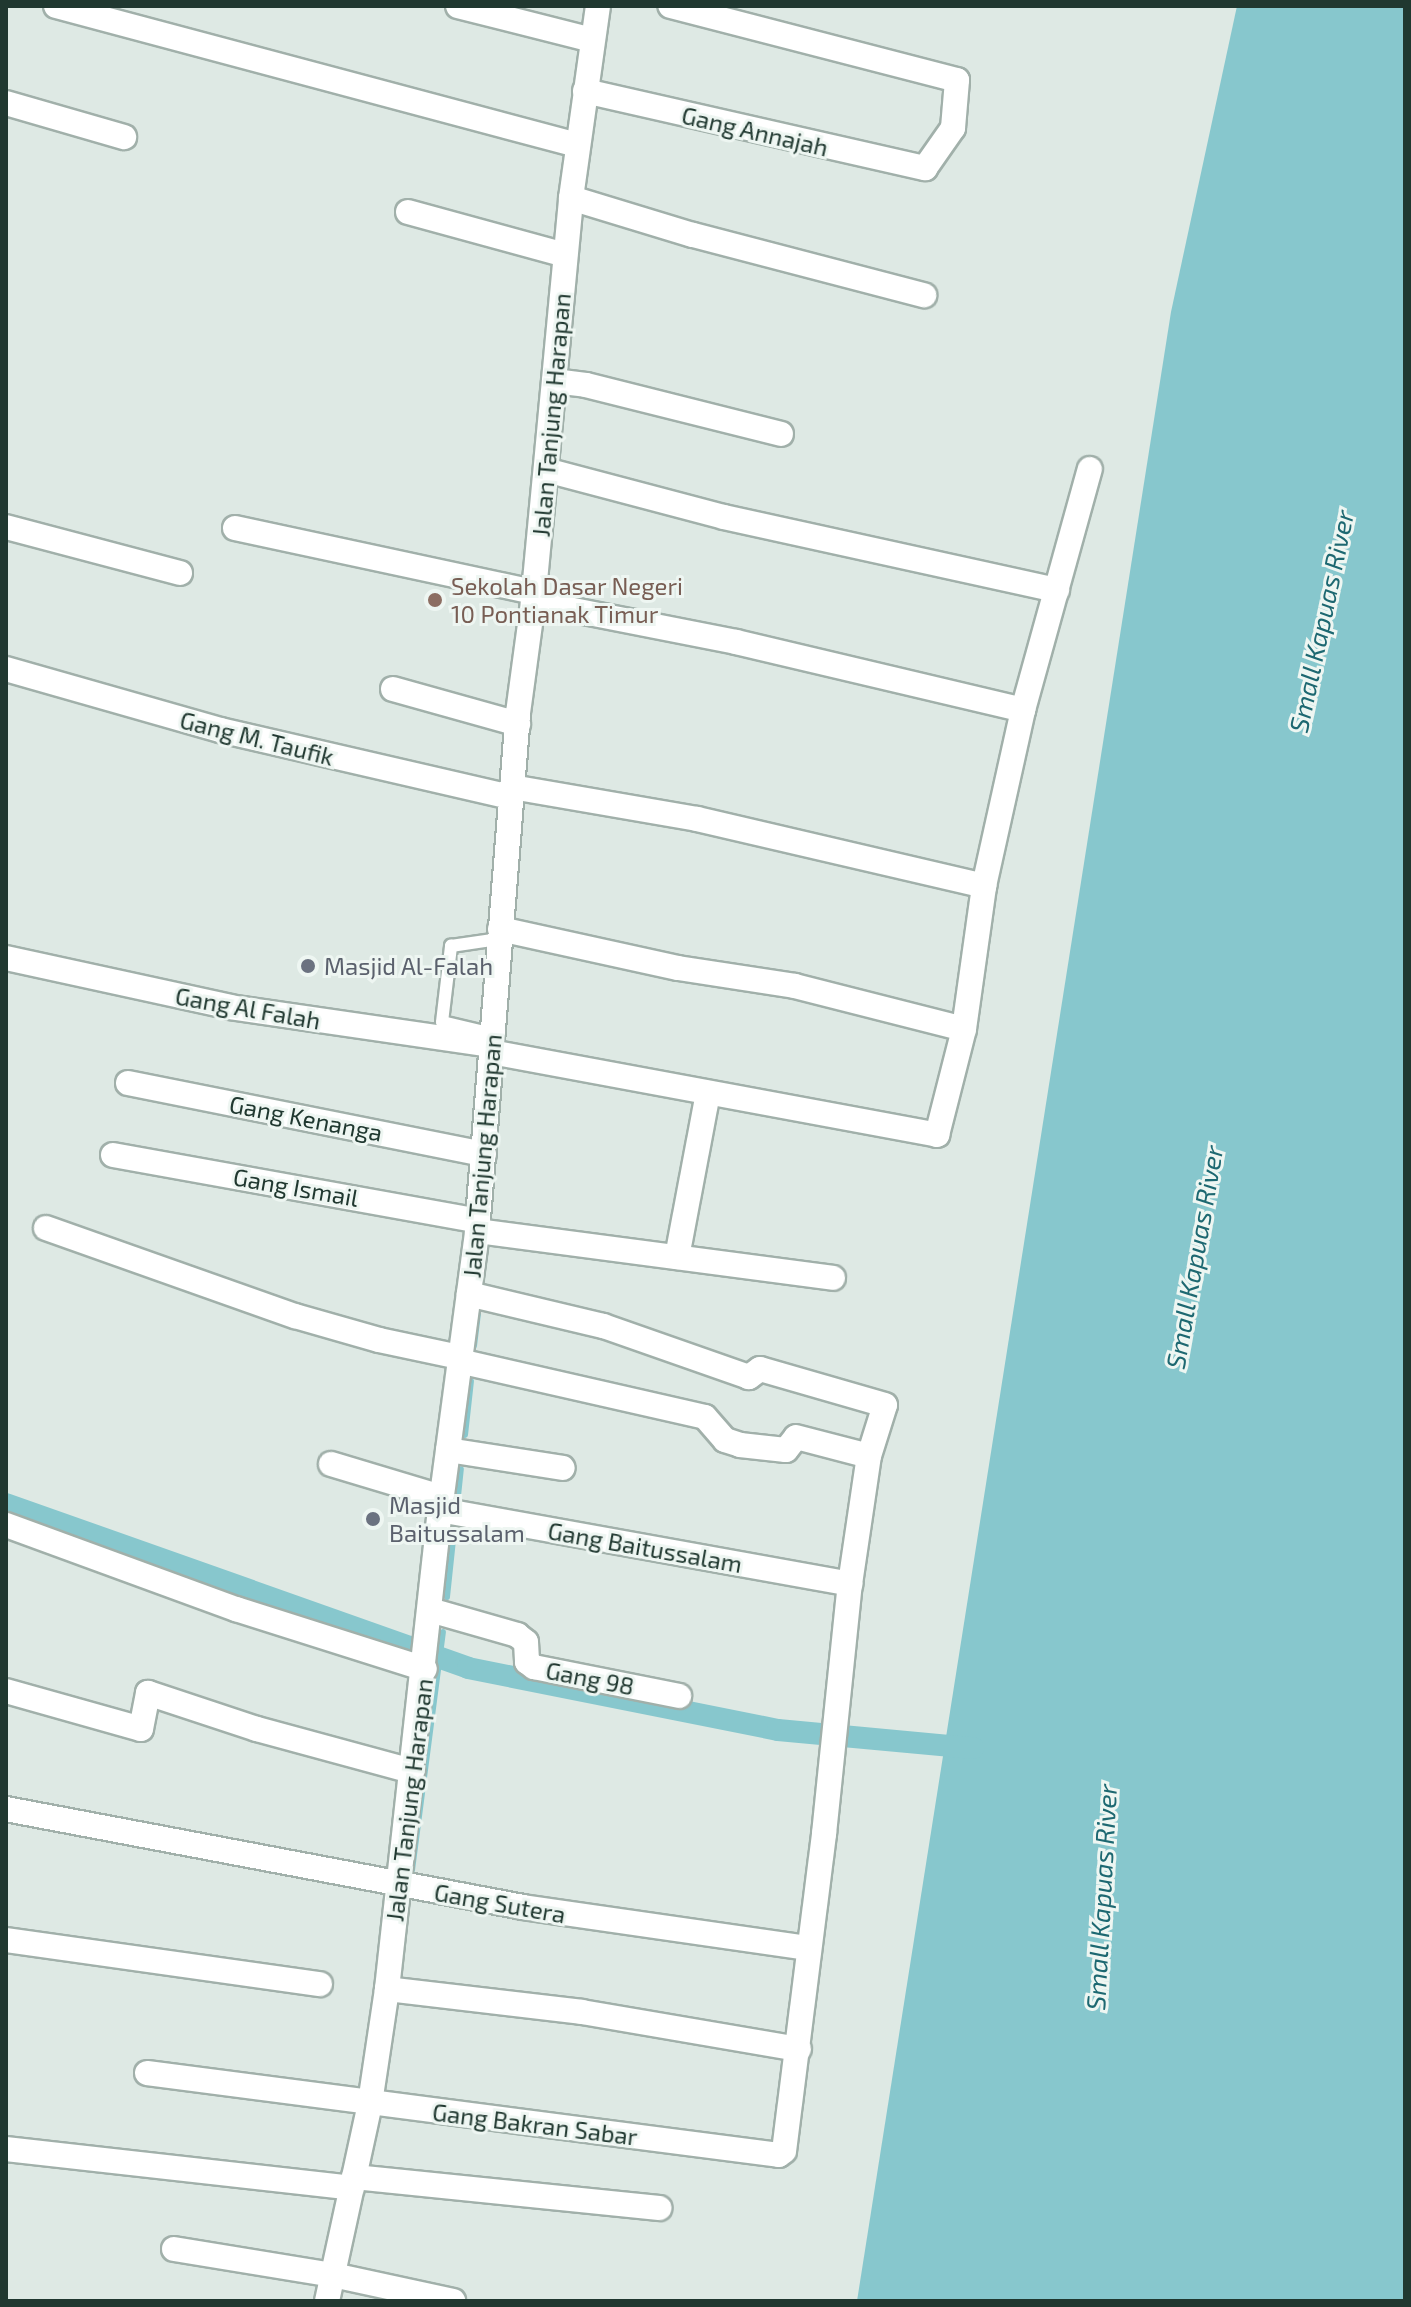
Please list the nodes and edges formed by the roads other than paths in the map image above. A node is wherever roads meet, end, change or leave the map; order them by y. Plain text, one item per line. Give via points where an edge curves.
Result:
1 (56, 6) edge
2 (458, 6) edge
3 (598, 6) edge
4 (670, 6) edge
5 (592, 40) junction
6 (585, 91) junction
7 (6, 103) edge
8 (124, 137) dead end
9 (577, 145) junction
10 (571, 198) junction
11 (408, 212) dead end
12 (565, 255) junction
13 (924, 295) dead end
14 (554, 381) junction
15 (781, 434) dead end
16 (1090, 469) dead end
17 (546, 470) junction
18 (6, 527) edge
19 (235, 528) dead end
20 (180, 573) dead end
21 (1057, 590) junction
22 (533, 597) junction
23 (6, 669) edge
24 (393, 689) dead end
25 (1023, 710) junction
26 (518, 724) junction
27 (512, 792) junction
28 (984, 886) junction
29 (500, 934) junction
30 (6, 958) edge
31 (964, 1029) junction
32 (492, 1044) junction
33 (128, 1083) dead end
34 (708, 1093) junction
35 (484, 1154) junction
36 (113, 1155) dead end
37 (478, 1226) junction
38 (46, 1228) dead end
39 (677, 1257) junction
40 (833, 1278) dead end
41 (469, 1294) junction
42 (459, 1359) junction
43 (448, 1450) junction
44 (869, 1456) junction
45 (331, 1464) dead end
46 (563, 1468) dead end
47 (440, 1504) junction
48 (6, 1525) edge
49 (850, 1584) junction
50 (430, 1612) junction
51 (425, 1667) junction
52 (6, 1691) edge
53 (679, 1696) dead end
54 (412, 1771) junction
55 (6, 1809) edge
56 (398, 1885) junction
57 (6, 1940) edge
58 (807, 1948) junction
59 (320, 1984) dead end
60 (387, 1989) junction
61 (799, 2049) junction
62 (147, 2073) dead end
63 (370, 2103) junction
64 (6, 2149) edge
65 (353, 2183) junction
66 (659, 2208) dead end
67 (174, 2249) dead end
68 (333, 2275) junction
69 (327, 2301) edge
70 (453, 2301) edge

1 - 9 street
2 - 5 street
3 - 5 street, Jalan Tanjung Harapan
4 - 6 street, Gang Annajah via 957,80 953,128 925,168
5 - 6 street, Jalan Tanjung Harapan
6 - 9 street, Jalan Tanjung Harapan
7 - 8 street
9 - 10 street, Jalan Tanjung Harapan
10 - 12 street, Jalan Tanjung Harapan
10 - 13 street
11 - 12 street
12 - 14 street, Jalan Tanjung Harapan
14 - 15 street
14 - 17 street, Jalan Tanjung Harapan
16 - 21 street
17 - 21 street via 724,517
17 - 22 street, Jalan Tanjung Harapan
18 - 20 street
19 - 22 street
21 - 25 street
22 - 25 street
22 - 26 street, Jalan Tanjung Harapan
23 - 27 street, Gang M. Taufik via 220,730
24 - 26 street
25 - 28 street
26 - 27 street, Jalan Tanjung Harapan
27 - 28 street, Gang M. Taufik via 697,819
27 - 29 street, Jalan Tanjung Harapan
28 - 31 street
29 - 31 street via 795,986
29 - 32 street, Jalan Tanjung Harapan
29 - 32 lane via 451,946 442,1022
30 - 32 street, Gang Al Falah via 230,1007
31 - 34 street, Gang Al Falah via 937,1135
32 - 34 street, Gang Al Falah
32 - 35 street, Jalan Tanjung Harapan
33 - 35 street, Gang Kenanga
34 - 39 street
35 - 37 street, Jalan Tanjung Harapan
36 - 37 street, Gang Ismail
37 - 39 street, Gang Ismail
37 - 41 street, Jalan Tanjung Harapan
38 - 42 street via 295,1316
39 - 40 street, Gang Ismail
41 - 42 street, Jalan Tanjung Harapan
41 - 44 street via 603,1326 749,1377 760,1369 885,1405
42 - 43 street, Jalan Tanjung Harapan
42 - 44 street via 705,1417 725,1440 740,1445 786,1450 796,1437
43 - 46 street
43 - 47 street, Jalan Tanjung Harapan
44 - 49 street
45 - 47 street, Gang Baitussalam
47 - 49 street, Gang Baitussalam
47 - 50 street, Jalan Tanjung Harapan
48 - 51 street via 236,1609
49 - 58 street
50 - 51 street, Jalan Tanjung Harapan
50 - 53 street, Gang 98 via 517,1635 526,1642 527,1662 534,1667
51 - 54 street, Jalan Tanjung Harapan
52 - 54 street via 141,1729 148,1693
54 - 56 street, Jalan Tanjung Harapan
55 - 56 street, Gang Sutera
56 - 58 street, Gang Sutera via 615,1923
56 - 60 street, Jalan Tanjung Harapan
57 - 59 street
58 - 61 street
60 - 61 street via 582,2012
60 - 63 street, Jalan Tanjung Harapan
61 - 63 street, Gang Bakran Sabar via 782,2154
62 - 63 street, Gang Bakran Sabar
63 - 65 street, Jalan Tanjung Harapan
64 - 65 street
65 - 66 street
65 - 68 street, Jalan Tanjung Harapan
67 - 68 street
68 - 69 street, Jalan Tanjung Harapan
68 - 70 street

